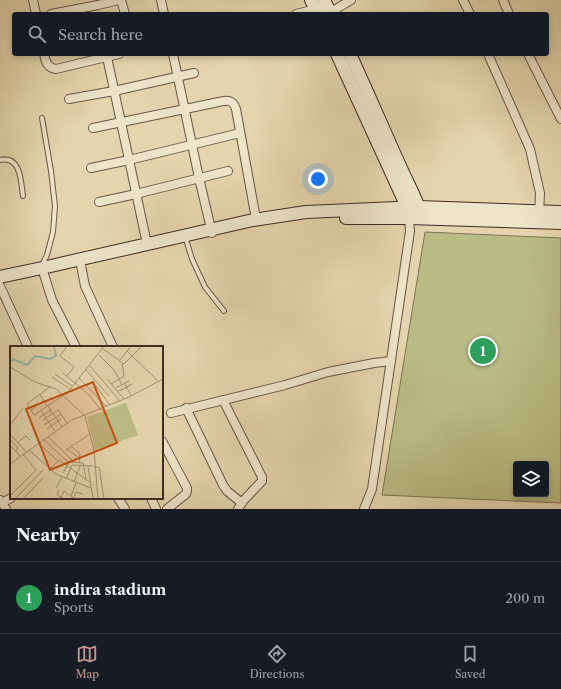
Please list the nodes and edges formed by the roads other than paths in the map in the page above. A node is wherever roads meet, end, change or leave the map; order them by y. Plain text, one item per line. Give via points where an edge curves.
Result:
1 (32, 0) edge
2 (120, 0) edge
3 (161, 0) edge
4 (351, 0) edge
5 (463, 0) edge
6 (503, 0) edge
7 (317, 6) edge
8 (35, 12) edge
9 (61, 12) edge
10 (124, 12) edge
11 (164, 12) edge
12 (301, 12) edge
13 (329, 12) edge
14 (333, 12) edge
15 (469, 12) edge
16 (508, 12) edge
17 (44, 56) edge
18 (111, 56) edge
19 (173, 56) edge
20 (337, 56) edge
21 (351, 56) edge
22 (489, 56) edge
23 (529, 56) edge
24 (107, 57) junction
25 (194, 73) dead end
26 (178, 77) junction
27 (114, 91) junction
28 (69, 99) dead end
29 (184, 109) junction
30 (42, 118) dead end
31 (561, 119) edge
32 (121, 122) junction
33 (94, 128) dead end
34 (240, 133) junction
35 (192, 145) junction
36 (0, 160) edge
37 (129, 160) junction
38 (91, 168) dead end
39 (228, 171) dead end
40 (199, 178) junction
41 (136, 194) junction
42 (23, 196) dead end
43 (99, 202) dead end
44 (414, 212) junction
45 (561, 212) edge
46 (539, 217) junction
47 (256, 219) junction
48 (561, 223) edge
49 (211, 232) junction
50 (186, 238) junction
51 (147, 244) junction
52 (80, 262) junction
53 (42, 271) junction
54 (0, 277) edge
55 (0, 285) edge
56 (224, 311) dead end
57 (28, 346) edge
58 (75, 346) edge
59 (114, 346) edge
60 (391, 361) junction
61 (223, 400) junction
62 (186, 408) junction
63 (171, 413) dead end
64 (163, 443) edge
65 (119, 499) edge
66 (152, 499) edge
67 (240, 506) edge
68 (125, 509) edge
69 (157, 509) edge
70 (166, 509) edge
71 (364, 509) edge

1 - 8 street
2 - 9 street
2 - 10 street
3 - 11 street
4 - 14 street
5 - 15 street
6 - 16 street
7 - 12 street
7 - 13 street
17 - 24 street via 46,63 56,69
18 - 24 street
19 - 26 street
20 - 44 street
21 - 44 street via 404,177
22 - 46 street via 530,149 540,193
23 - 31 street
24 - 27 street
25 - 26 street
26 - 27 street
26 - 29 street
27 - 28 street
27 - 32 street
29 - 32 street
29 - 34 street via 231,101 236,109
29 - 35 street
30 - 53 lane via 55,206 53,232
32 - 33 street
32 - 37 street
34 - 35 street
34 - 47 street
35 - 37 street
35 - 40 street
36 - 42 lane via 11,161 17,167
37 - 38 street
37 - 41 street
39 - 40 street
40 - 41 street
40 - 49 street
41 - 43 street
41 - 51 street
44 - 46 street
44 - 47 street via 306,212
44 - 49 street via 290,220
44 - 60 street
45 - 46 street
46 - 48 street
47 - 49 street
49 - 50 street
50 - 51 street
50 - 52 street
50 - 56 lane via 205,287
51 - 52 street
52 - 53 street
52 - 59 street via 85,286
53 - 54 street
53 - 55 street
53 - 58 street via 52,300
55 - 57 street
60 - 61 street via 328,372
60 - 71 street via 372,489
61 - 62 street
61 - 67 street via 262,477 259,485
62 - 63 street
62 - 67 street via 223,485
64 - 70 street via 187,488 186,494
65 - 68 street
66 - 69 street
69 - 70 street

